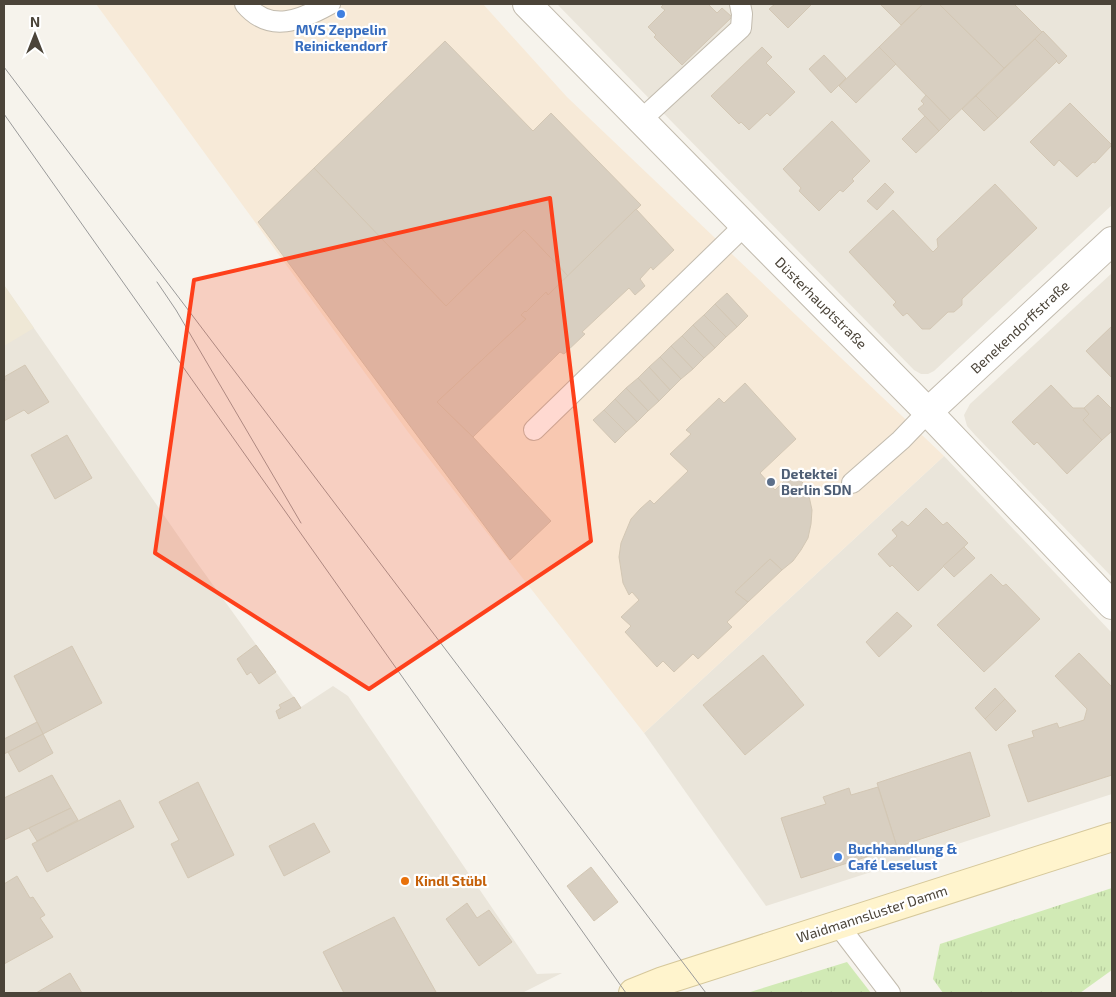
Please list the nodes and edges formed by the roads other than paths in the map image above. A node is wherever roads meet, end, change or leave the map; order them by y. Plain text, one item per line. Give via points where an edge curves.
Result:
1 (245, 4) edge
2 (330, 4) edge
3 (527, 4) edge
4 (740, 4) edge
5 (642, 119) junction
6 (744, 226) junction
7 (1112, 241) edge
8 (928, 412) junction
9 (534, 430) dead end
10 (852, 483) dead end
11 (1112, 605) edge
12 (1112, 837) edge
13 (838, 924) junction
14 (633, 993) edge
15 (890, 993) edge

1 - 2 lane via 269,21 289,22
3 - 5 street, Düsterhauptstraße
4 - 5 lane via 741,28
5 - 6 street, Düsterhauptstraße
6 - 8 street, Düsterhauptstraße
6 - 9 lane
7 - 8 street, Benekendorffstraße
8 - 10 lane via 902,440
8 - 11 street, Düsterhauptstraße
12 - 13 main road, Waidmannsluster Damm
13 - 14 main road, Waidmannsluster Damm
13 - 15 lane

